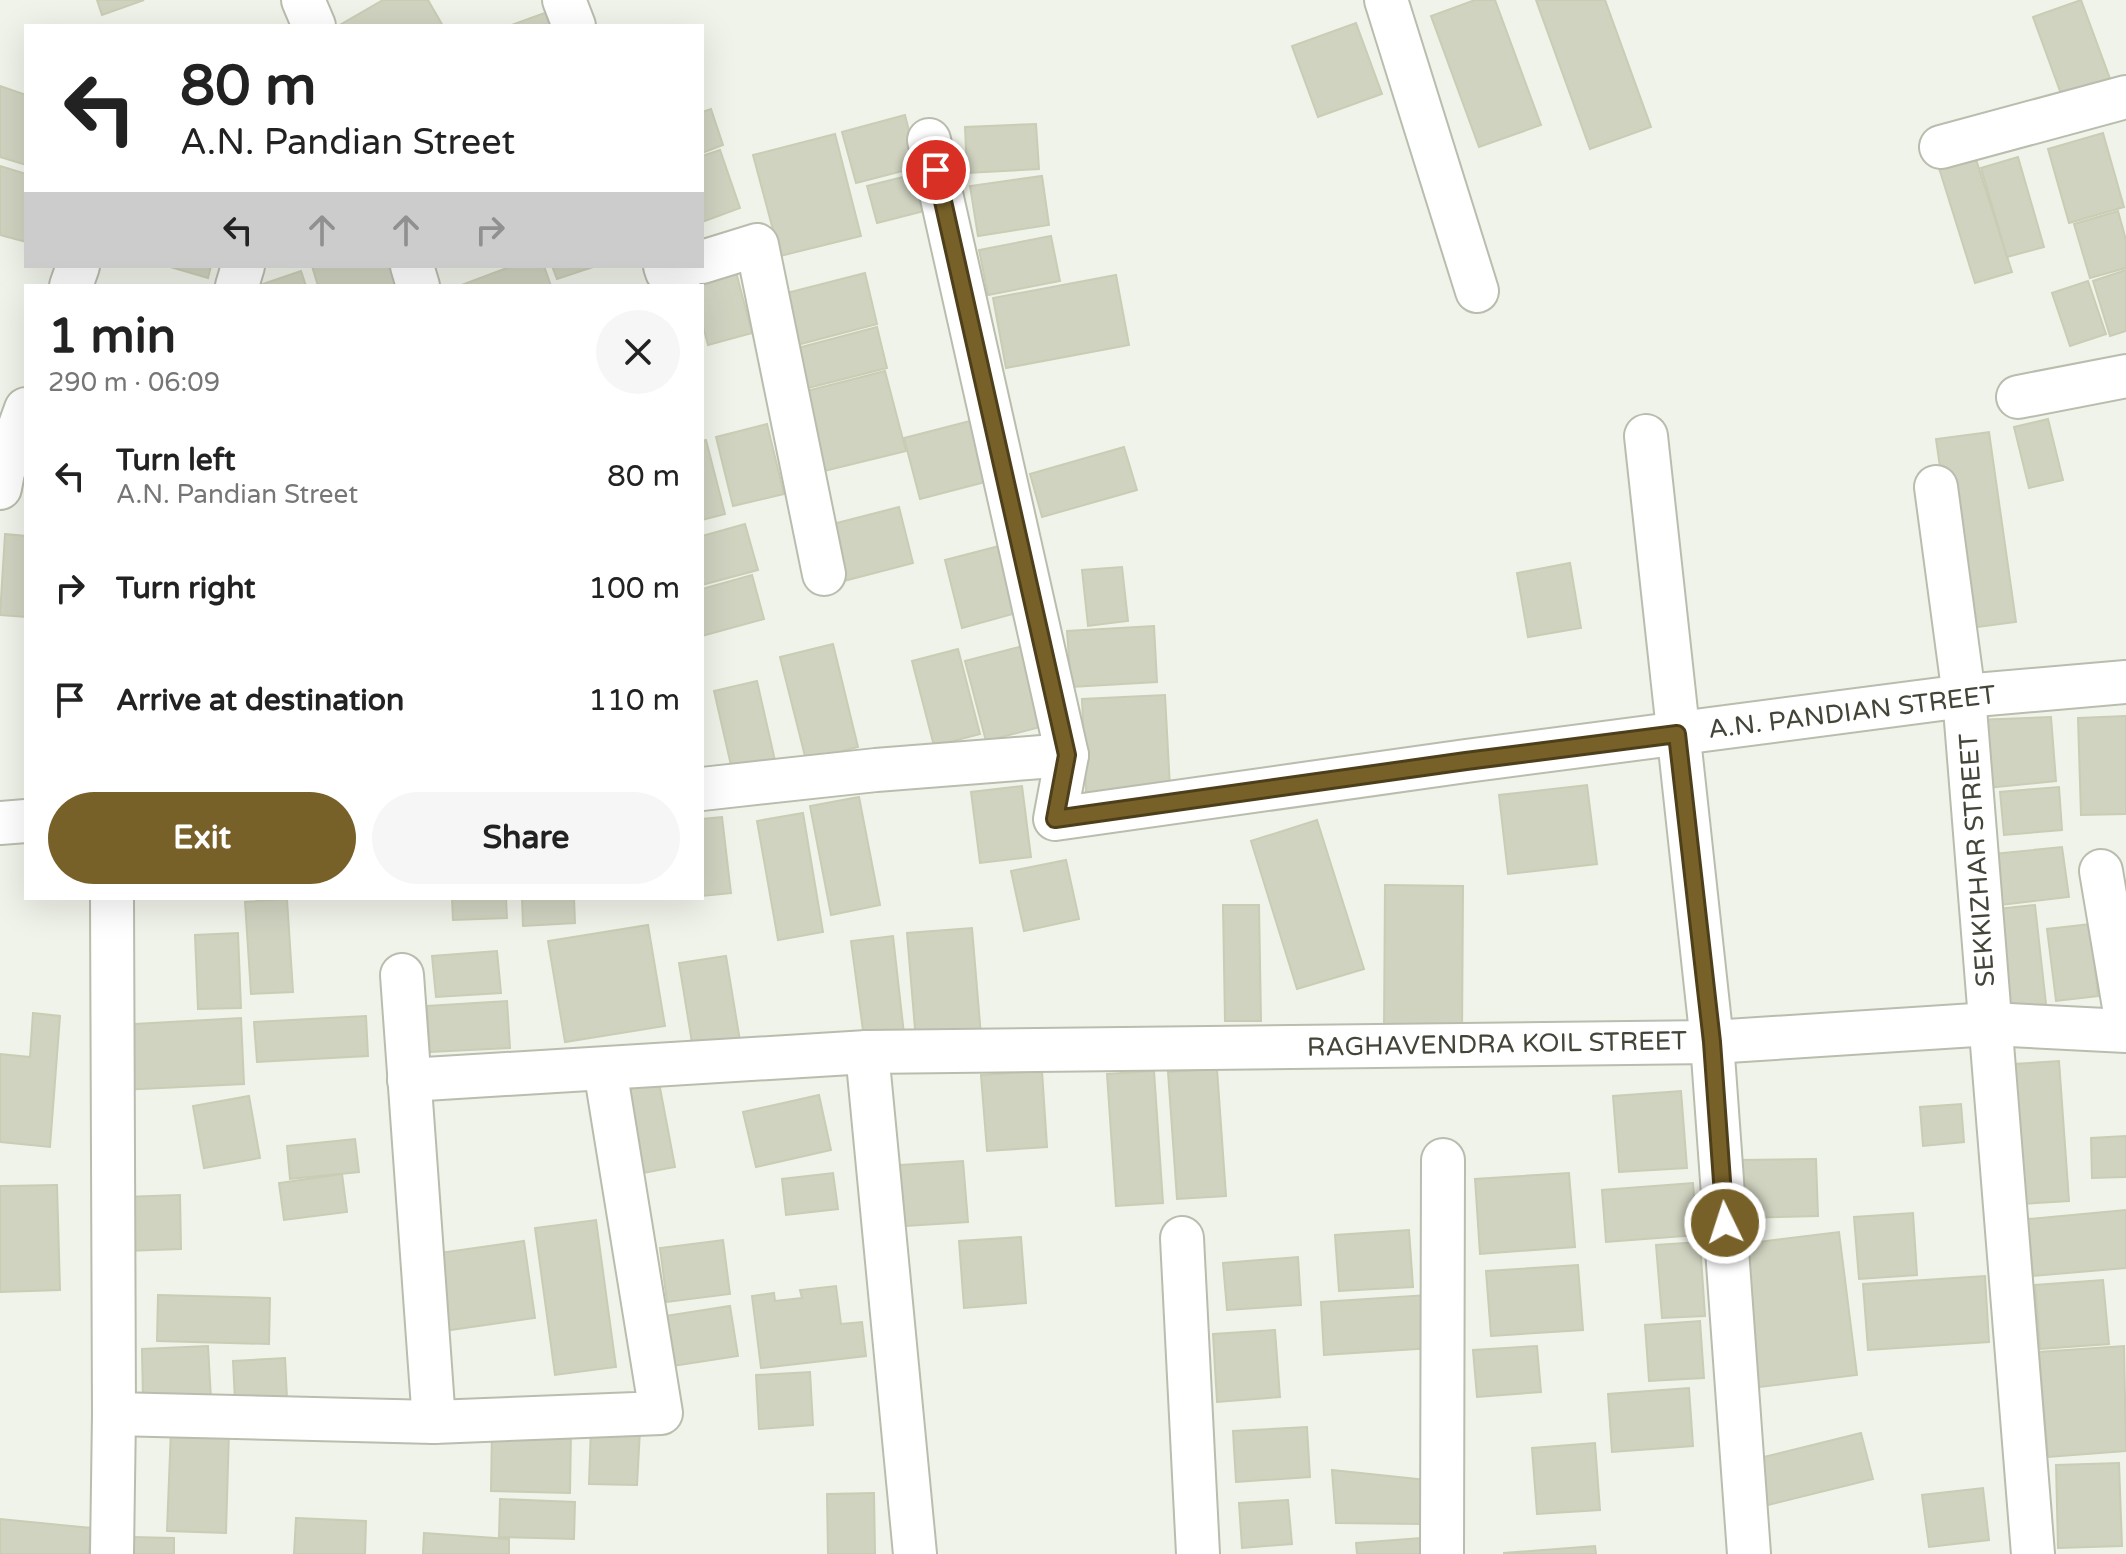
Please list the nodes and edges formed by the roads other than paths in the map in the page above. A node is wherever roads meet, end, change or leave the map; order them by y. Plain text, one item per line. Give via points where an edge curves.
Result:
1 (303, 0) edge
2 (564, 0) edge
3 (1386, 0) edge
4 (313, 24) edge
5 (573, 24) edge
6 (2126, 97) edge
7 (929, 140) dead end
8 (1941, 147) dead end
9 (704, 261) edge
10 (1477, 291) dead end
11 (2126, 376) edge
12 (2018, 397) dead end
13 (24, 414) edge
14 (1646, 436) dead end
15 (1936, 487) dead end
16 (0, 488) edge
17 (824, 574) dead end
18 (2126, 682) edge
19 (1964, 696) junction
20 (1677, 734) junction
21 (1067, 755) junction
22 (704, 789) edge
23 (24, 821) edge
24 (0, 823) edge
25 (2101, 871) dead end
26 (112, 900) edge
27 (402, 975) dead end
28 (2126, 1019) edge
29 (1990, 1024) junction
30 (2126, 1031) edge
31 (1712, 1042) junction
32 (867, 1052) junction
33 (605, 1069) junction
34 (409, 1080) junction
35 (1443, 1160) dead end
36 (1182, 1238) dead end
37 (114, 1414) junction
38 (434, 1422) junction
39 (112, 1554) edge
40 (915, 1554) edge
41 (1198, 1554) edge
42 (1442, 1554) edge
43 (1749, 1554) edge
44 (2033, 1554) edge

1 - 4 street
2 - 5 street
3 - 10 street
6 - 8 street
7 - 21 street
9 - 17 street via 757,245
11 - 12 street
13 - 16 street
14 - 20 street
15 - 19 street, SEKKIZHAR STREET
18 - 19 street, A.N. PANDIAN STREET
19 - 20 street, A.N. PANDIAN STREET
19 - 29 street, SEKKIZHAR STREET
20 - 21 street, A.N. PANDIAN STREET via 1055,819
20 - 31 street
21 - 22 street
23 - 24 street
25 - 28 street
26 - 37 street
27 - 34 street
29 - 30 street, RAGHAVENDRA KOIL STREET
29 - 31 street, RAGHAVENDRA KOIL STREET
29 - 44 street, SEKKIZHAR STREET
31 - 32 street, RAGHAVENDRA KOIL STREET
31 - 43 street
32 - 33 street, RAGHAVENDRA KOIL STREET
32 - 40 street
33 - 34 street, RAGHAVENDRA KOIL STREET
33 - 38 street via 661,1413
34 - 38 street
35 - 42 street
36 - 41 street
37 - 38 street
37 - 39 street

